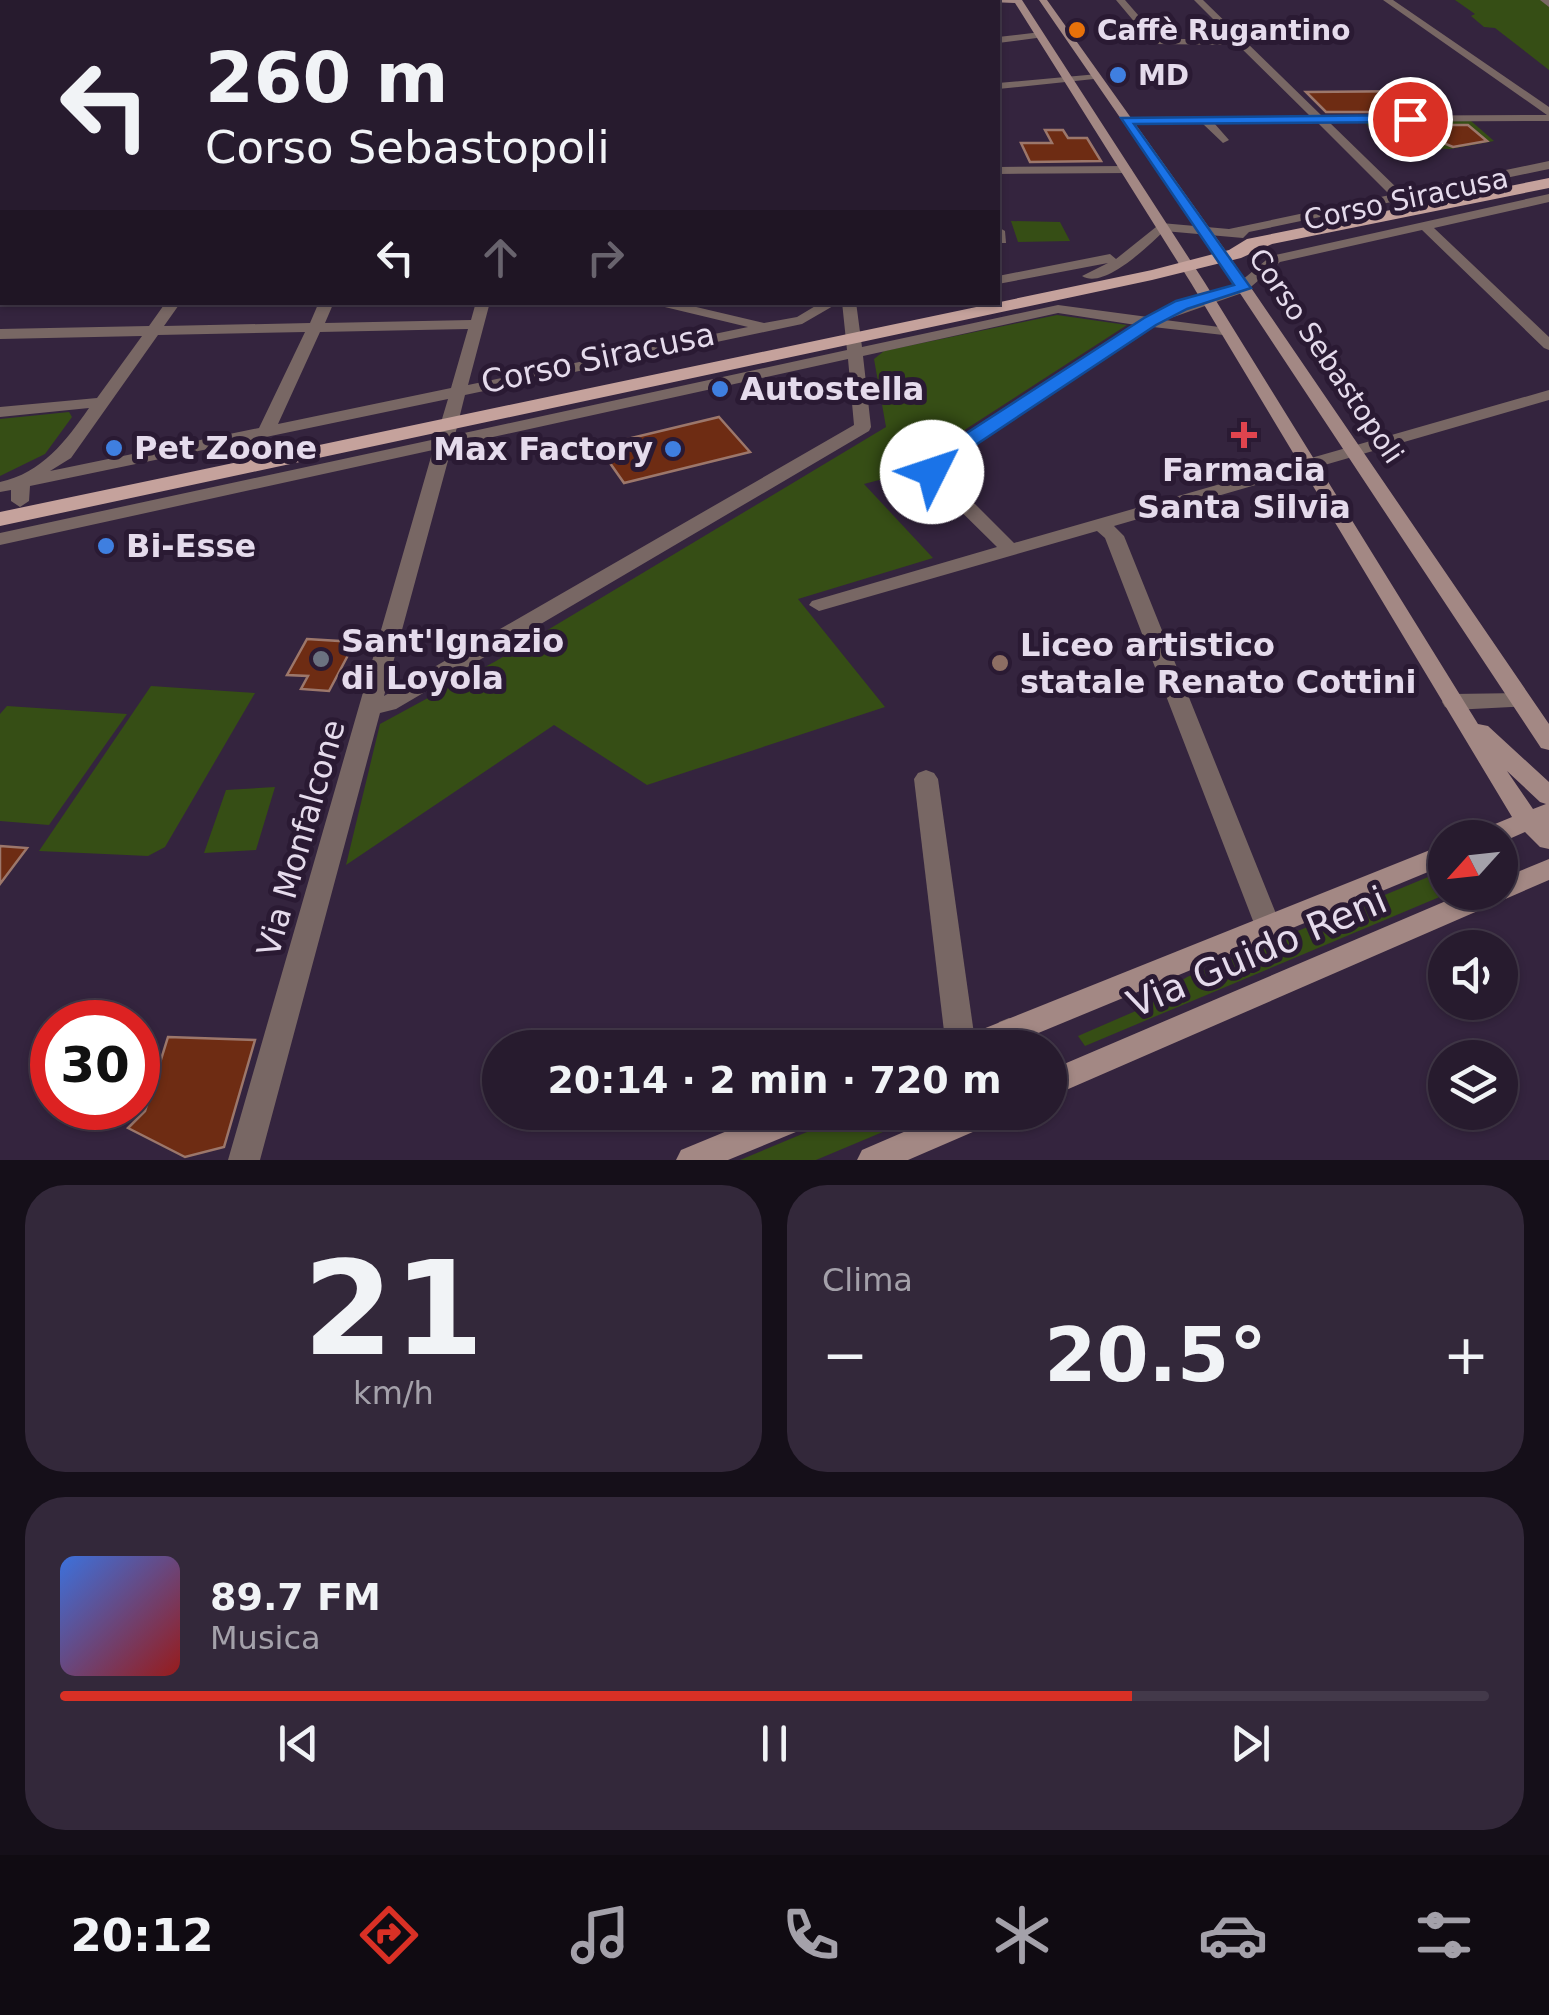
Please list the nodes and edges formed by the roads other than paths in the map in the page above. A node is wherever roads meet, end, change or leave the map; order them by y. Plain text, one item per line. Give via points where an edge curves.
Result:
1 (1017, 0) edge
2 (1043, 0) edge
3 (1120, 0) edge
4 (1198, 0) edge
5 (1387, 0) edge
6 (1041, 35) junction
7 (1000, 40) edge
8 (1241, 42) junction
9 (1094, 76) junction
10 (1068, 77) junction
11 (1000, 86) edge
12 (1549, 115) edge
13 (1126, 120) junction
14 (1205, 120) junction
15 (1320, 120) junction
16 (1222, 140) dead end
17 (1549, 165) edge
18 (1000, 170) edge
19 (1126, 170) junction
20 (1549, 183) edge
21 (1400, 198) junction
22 (1549, 198) edge
23 (1425, 226) junction
24 (1160, 227) junction
25 (1203, 229) junction
26 (1232, 232) junction
27 (1272, 241) junction
28 (1225, 253) junction
29 (1276, 258) junction
30 (1127, 259) junction
31 (1183, 262) junction
32 (1089, 276) junction
33 (1000, 280) edge
34 (1243, 288) junction
35 (1000, 295) edge
36 (1000, 298) edge
37 (1206, 298) junction
38 (172, 305) edge
39 (326, 305) edge
40 (482, 305) edge
41 (677, 305) edge
42 (828, 305) edge
43 (948, 305) edge
44 (965, 305) edge
45 (711, 309) edge
46 (802, 320) junction
47 (1150, 322) junction
48 (478, 324) junction
49 (767, 326) junction
50 (853, 327) edge
51 (315, 328) junction
52 (153, 332) junction
53 (1227, 333) junction
54 (0, 334) edge
55 (710, 338) junction
56 (1549, 345) edge
57 (807, 362) junction
58 (858, 376) junction
59 (1549, 394) edge
60 (102, 402) junction
61 (0, 412) edge
62 (454, 416) junction
63 (266, 431) junction
64 (1354, 451) junction
65 (65, 454) junction
66 (1306, 465) junction
67 (0, 487) edge
68 (91, 493) junction
69 (14, 509) edge
70 (1101, 524) junction
71 (0, 539) edge
72 (1010, 549) junction
73 (819, 605) dead end
74 (1521, 701) junction
75 (372, 706) junction
76 (1457, 708) junction
77 (1549, 742) edge
78 (926, 779) dead end
79 (1549, 796) edge
80 (1538, 816) edge
81 (1549, 840) edge
82 (1428, 861) edge
83 (1549, 869) edge
84 (1518, 883) edge
85 (1456, 910) edge
86 (1268, 926) junction
87 (961, 1030) edge
88 (1035, 1030) edge
89 (1067, 1077) edge
90 (764, 1130) edge
91 (943, 1130) edge
92 (244, 1160) edge
93 (692, 1160) edge
94 (872, 1160) edge

1 - 6 main road
2 - 9 main road, Corso Sebastopoli
3 - 8 street via 1156,42
4 - 8 street
5 - 12 street
6 - 7 street
6 - 10 main road
8 - 15 street
9 - 10 street
9 - 13 main road, Corso Sebastopoli
10 - 11 street
10 - 19 main road
12 - 15 street
13 - 14 street
13 - 25 main road, Corso Sebastopoli
14 - 15 street
14 - 16 street
15 - 21 street
17 - 21 street, Corso Siracusa
18 - 19 street
19 - 24 main road
20 - 27 main road, Corso Siracusa
21 - 26 street, Corso Siracusa
22 - 23 street, Corso Siracusa
23 - 29 street, Corso Siracusa
23 - 56 street
24 - 25 street, Corso Siracusa
24 - 30 street, Corso Siracusa
24 - 31 main road
25 - 26 street, Corso Siracusa
25 - 28 main road, Corso Sebastopoli
26 - 27 street, Corso Siracusa
27 - 28 main road, Corso Siracusa
27 - 29 street, Corso Siracusa
28 - 29 street, Corso Siracusa
28 - 31 main road, Corso Siracusa
28 - 34 main road, Corso Sebastopoli
29 - 34 street, Corso Siracusa
30 - 32 street, Corso Siracusa
30 - 33 street
31 - 32 main road, Corso Siracusa
31 - 36 main road, Corso Siracusa
31 - 37 main road
32 - 35 main road, Corso Siracusa
34 - 37 street, Corso Siracusa
34 - 64 main road, Corso Sebastopoli
37 - 47 street, Corso Siracusa
37 - 53 main road
38 - 52 street
39 - 51 street
40 - 48 street, Via Monfalcone
41 - 45 street
42 - 46 street, Corso Siracusa
43 - 50 main road, Corso Siracusa
44 - 50 main road, Corso Siracusa
45 - 49 street
45 - 55 street
46 - 49 street, Corso Siracusa
46 - 50 street, Corso Siracusa
47 - 50 street, Corso Siracusa via 1058,310
47 - 53 street, Corso Siracusa
47 - 72 street, Corso Siracusa via 931,467
48 - 51 street
48 - 62 street, Via Monfalcone
49 - 55 street, Corso Siracusa
50 - 57 street, Corso Siracusa
50 - 58 street
50 - 62 main road, Corso Siracusa
51 - 52 street
51 - 63 street
52 - 54 street
52 - 60 street
53 - 66 main road
55 - 62 street, Corso Siracusa
57 - 58 street
57 - 62 street, Corso Siracusa
58 - 75 street via 864,424 388,704
59 - 64 street
60 - 61 street
60 - 65 street
62 - 63 street, Corso Siracusa
62 - 68 main road, Corso Siracusa
62 - 75 street, Via Monfalcone
63 - 68 street, Corso Siracusa
64 - 66 street
64 - 74 main road, Corso Sebastopoli
65 - 68 street
65 - 69 street
66 - 70 street
66 - 76 main road
67 - 69 street, Corso Siracusa
68 - 69 main road, Corso Siracusa
68 - 69 street, Corso Siracusa
69 - 71 street, Corso Siracusa
70 - 72 street
70 - 86 street via 1114,536
72 - 73 street
74 - 76 street
74 - 77 main road, Corso Sebastopoli
75 - 92 street, Via Monfalcone
76 - 79 main road
76 - 80 main road
78 - 87 street
80 - 81 main road
82 - 86 main road, Via Guido Reni
83 - 84 main road, Via Guido Reni
85 - 89 main road, Via Guido Reni
86 - 88 main road, Via Guido Reni
90 - 93 main road
91 - 94 main road

